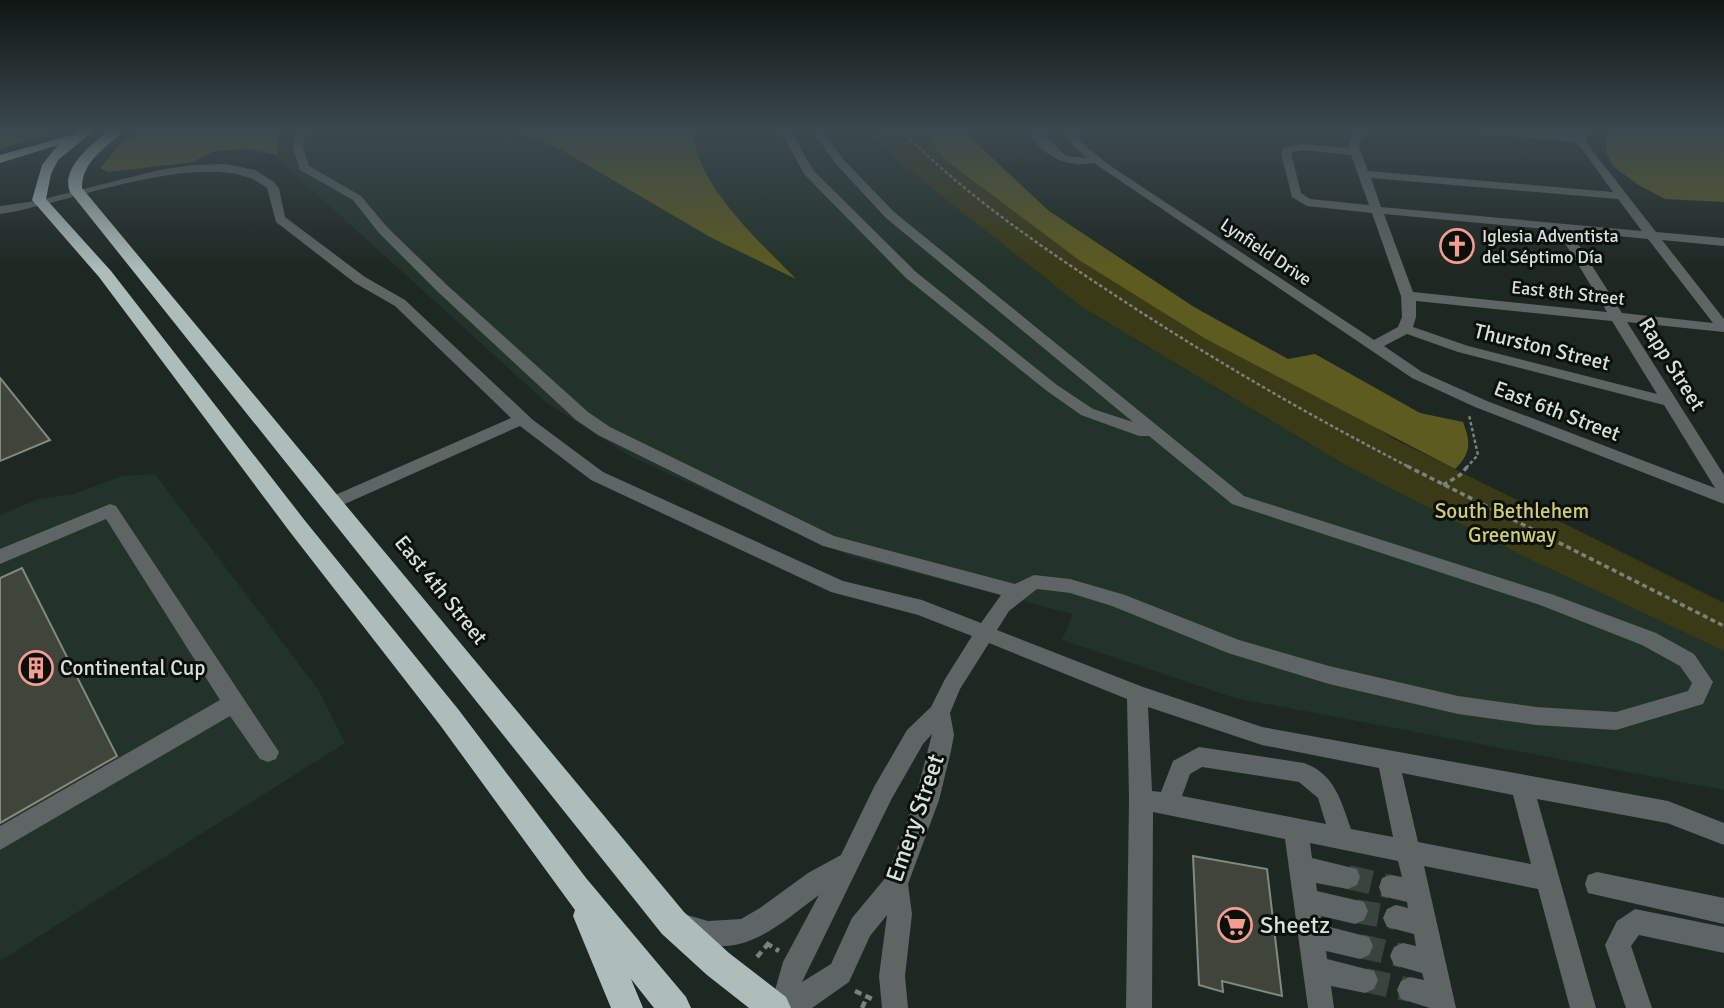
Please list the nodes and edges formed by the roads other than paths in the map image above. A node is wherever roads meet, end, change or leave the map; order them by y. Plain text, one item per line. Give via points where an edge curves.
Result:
1 (44, 177) edge
2 (75, 177) edge
3 (139, 177) edge
4 (259, 177) edge
5 (319, 177) edge
6 (813, 177) edge
7 (853, 177) edge
8 (1120, 177) edge
9 (1292, 177) edge
10 (1364, 177) edge
11 (1399, 177) edge
12 (1607, 177) edge
13 (79, 192) junction
14 (1621, 196) junction
15 (41, 199) junction
16 (0, 201) edge
17 (0, 210) edge
18 (1377, 210) junction
19 (1561, 227) junction
20 (1653, 236) junction
21 (1724, 242) edge
22 (1408, 296) junction
23 (1617, 317) junction
24 (1724, 328) edge
25 (1405, 329) junction
26 (1375, 349) junction
27 (1671, 402) junction
28 (522, 419) junction
29 (1155, 435) junction
30 (1724, 489) edge
31 (1724, 498) edge
32 (332, 503) junction
33 (0, 557) edge
34 (1017, 592) junction
35 (986, 634) junction
36 (1137, 694) junction
37 (233, 703) junction
38 (939, 713) junction
39 (268, 752) dead end
40 (1388, 759) junction
41 (1522, 786) junction
42 (1141, 799) junction
43 (1168, 804) junction
44 (1296, 829) junction
45 (1724, 834) edge
46 (1342, 837) junction
47 (0, 839) edge
48 (1409, 854) junction
49 (847, 864) junction
50 (1301, 868) junction
51 (1348, 877) tunnel mouth
52 (1547, 879) junction
53 (896, 884) junction
54 (1597, 884) dead end
55 (1391, 887) tunnel mouth
56 (576, 888) junction
57 (1417, 891) junction
58 (1306, 901) junction
59 (1355, 911) tunnel mouth
60 (1724, 911) edge
61 (1396, 918) tunnel mouth
62 (673, 923) junction
63 (1425, 924) junction
64 (1311, 935) junction
65 (1724, 940) edge
66 (1360, 946) tunnel mouth
67 (1403, 956) tunnel mouth
68 (1433, 962) junction
69 (1315, 969) junction
70 (1365, 980) tunnel mouth
71 (1410, 990) tunnel mouth
72 (1442, 1003) edge
73 (888, 1005) edge
74 (627, 1008) edge
75 (675, 1008) edge
76 (775, 1008) edge
77 (783, 1008) edge
78 (788, 1008) edge
79 (1139, 1008) edge
80 (1321, 1008) edge
81 (1583, 1008) edge
82 (1639, 1008) edge

1 - 15 highway
2 - 13 highway
3 - 13 street
4 - 28 street via 276,194 275,210 280,219 360,280 400,303
5 - 34 street via 357,198 443,289 604,431 829,541
6 - 29 street via 911,275 1052,388 1087,412
7 - 29 street via 890,215
8 - 26 street, Lynfield Drive
9 - 18 street via 1302,200
10 - 18 street
11 - 14 street
12 - 14 street
13 - 15 street
13 - 32 highway, East 4th Street
14 - 20 street
15 - 16 street
15 - 17 street
15 - 56 highway via 121,294
18 - 19 street
18 - 22 street
19 - 20 street
19 - 23 street, Rapp Street
20 - 21 street
20 - 24 street
22 - 23 street, East 8th Street
22 - 25 street via 1410,316
23 - 24 street, East 8th Street
23 - 27 street, Rapp Street
25 - 26 street
25 - 27 street, Thurston Street via 1463,349
26 - 31 street, East 6th Street via 1464,397
27 - 30 street, Rapp Street
28 - 32 street
28 - 35 street via 597,476 838,587 922,608
29 - 34 street via 1238,500 1547,600 1649,639 1687,660 1703,682 1696,698 1616,721 1458,705 1379,689 1235,647 1118,600 1070,586 1034,582
32 - 62 highway, East 4th Street
33 - 37 street via 110,510
34 - 35 street, Emery Street via 1002,606
35 - 36 street
35 - 38 street, Emery Street
36 - 40 street via 1262,736
36 - 42 street
37 - 39 street
37 - 47 street
38 - 49 street, Emery Street via 915,737
38 - 53 street, Emery Street via 940,751
40 - 41 street
40 - 48 street
41 - 45 street via 1668,812
41 - 52 street
42 - 43 street
42 - 79 street
43 - 44 street
43 - 46 street via 1181,768 1199,757 1304,773 1327,792
44 - 46 street
44 - 50 street
46 - 48 street
48 - 52 street
48 - 57 street
49 - 62 street via 743,933 706,935
49 - 77 street, Emery Street via 792,971
50 - 51 street
50 - 58 street
52 - 81 street
53 - 73 street via 901,899
53 - 78 street, Emery Street via 861,927 840,973
54 - 60 street
55 - 57 street
56 - 74 highway
56 - 75 highway
57 - 63 street
58 - 59 street
58 - 64 street
61 - 63 street
62 - 76 highway, East 4th Street
63 - 68 street
64 - 66 street
64 - 69 street
65 - 82 street via 1635,922 1618,945
67 - 68 street
68 - 72 street
69 - 70 street
69 - 80 street
71 - 72 street

